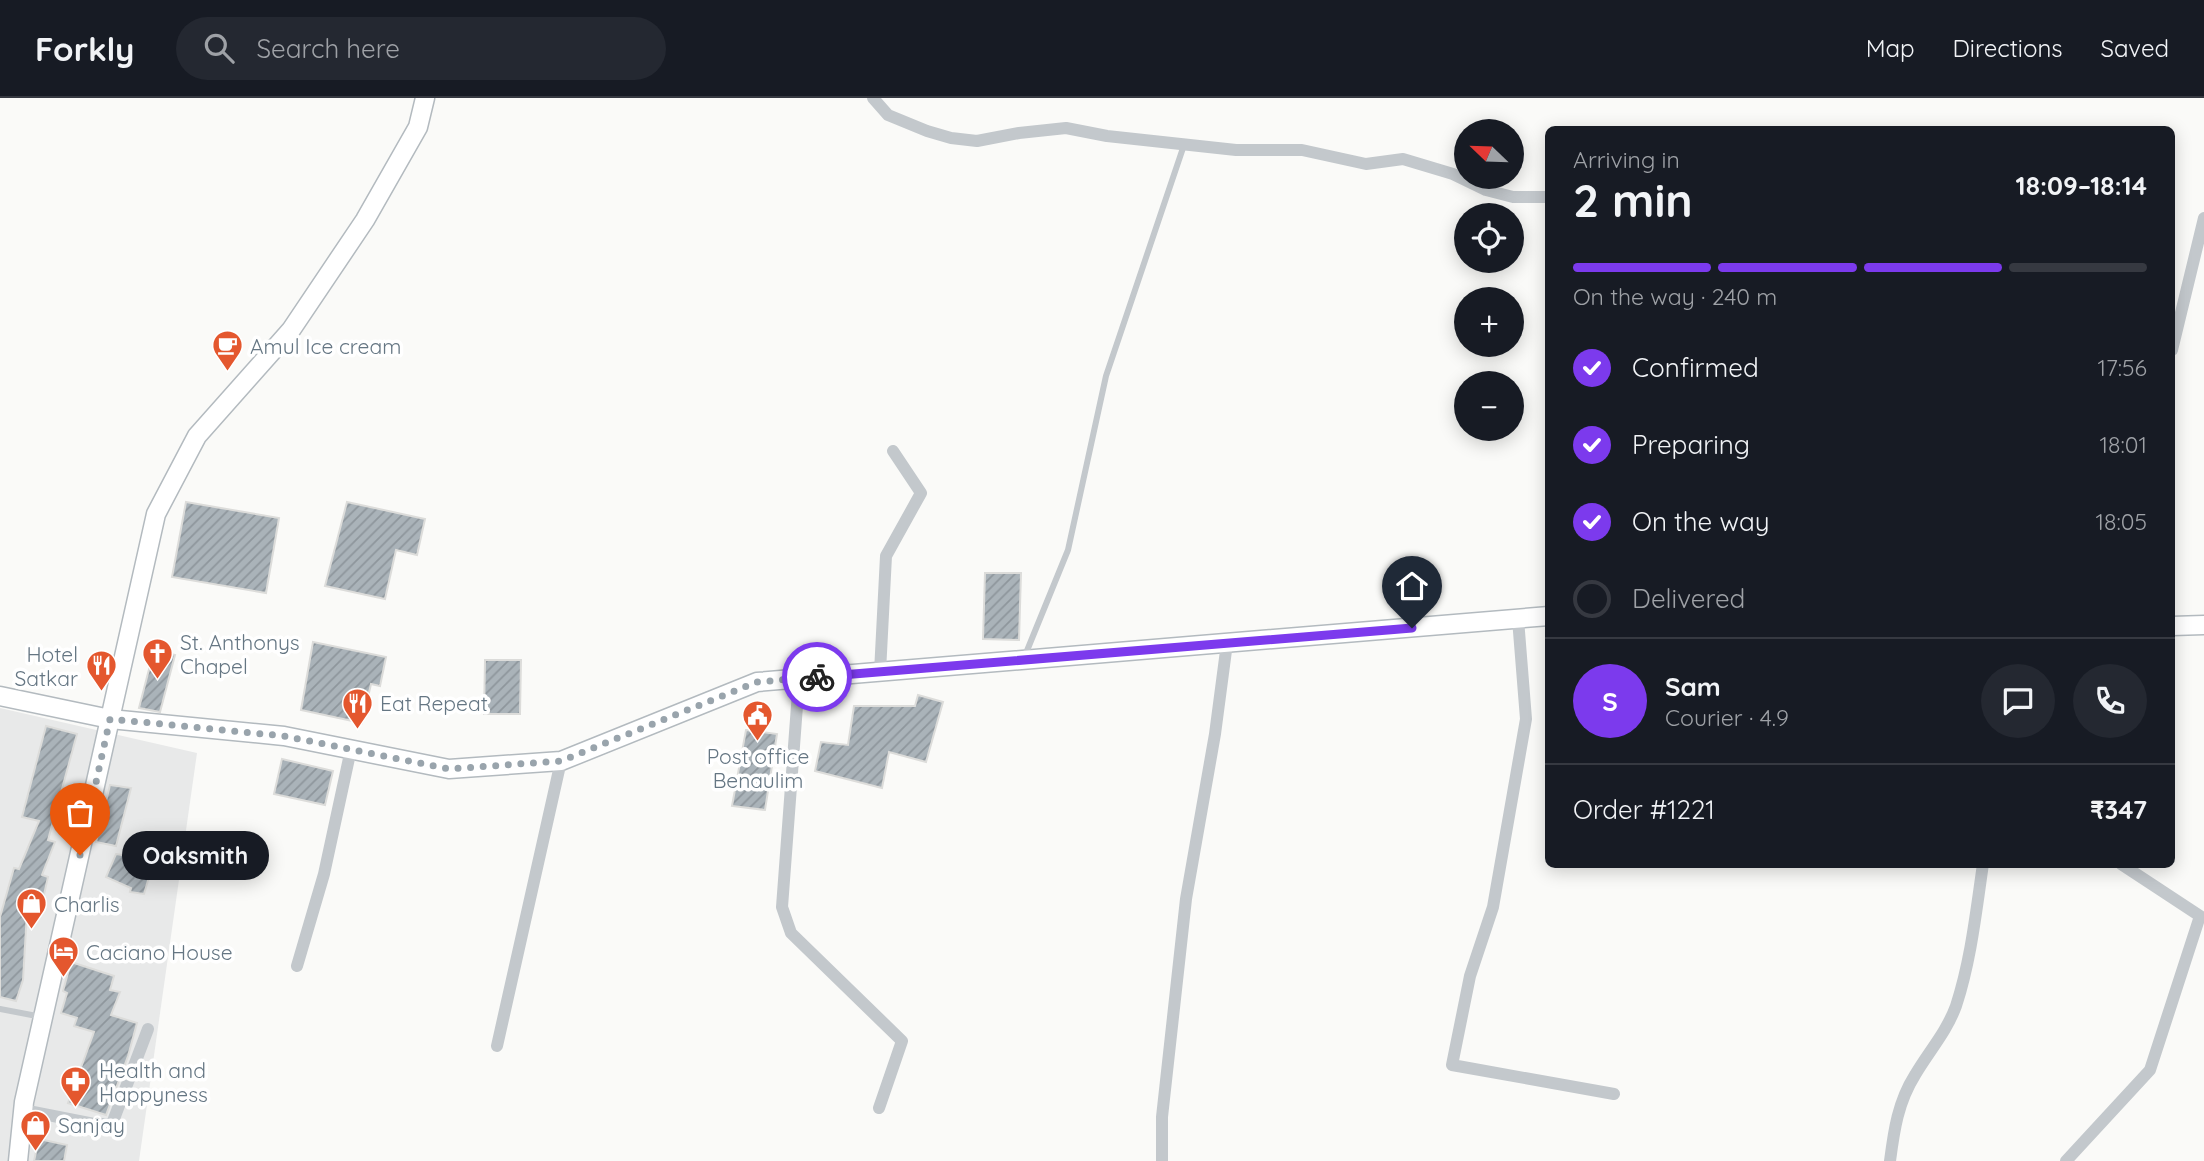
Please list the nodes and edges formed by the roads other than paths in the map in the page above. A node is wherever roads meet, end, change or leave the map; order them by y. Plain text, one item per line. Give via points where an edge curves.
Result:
1 (425, 98) edge
2 (873, 98) edge
3 (1184, 145) junction
4 (1545, 197) edge
5 (2204, 218) edge
6 (2175, 338) edge
7 (893, 451) dead end
8 (1545, 616) edge
9 (1518, 619) junction
10 (2204, 625) edge
11 (2175, 626) edge
12 (1227, 643) junction
13 (1024, 660) junction
14 (880, 672) junction
15 (799, 679) junction
16 (0, 696) edge
17 (110, 719) junction
18 (351, 749) junction
19 (561, 761) junction
20 (1982, 868) edge
21 (2127, 868) edge
22 (297, 966) dead end
23 (0, 1009) edge
24 (44, 1017) junction
25 (148, 1028) dead end
26 (497, 1046) dead end
27 (1614, 1094) dead end
28 (879, 1108) dead end
29 (23, 1110) junction
30 (18, 1161) edge
31 (1162, 1161) edge
32 (1890, 1161) edge
33 (2066, 1161) edge

1 - 17 main road via 418,127 365,220 291,330 197,436 156,514
2 - 3 street via 888,115 951,138 977,141 1066,128
3 - 4 street via 1302,150 1366,164 1403,159 1486,190 1513,197
3 - 13 lane via 1106,376 1068,550
5 - 6 street
7 - 14 street via 921,494 886,556
8 - 9 main road
9 - 12 main road
9 - 27 street via 1526,719 1493,907 1470,976 1452,1065
10 - 11 main road
12 - 13 main road
12 - 31 street via 1216,734 1186,899
13 - 14 main road
14 - 15 main road
15 - 19 main road via 757,682
15 - 28 street via 782,907 791,933 902,1041
16 - 17 main road
17 - 18 main road via 284,736
17 - 24 main road
18 - 19 main road via 449,769
18 - 22 street via 324,874
19 - 26 street
20 - 32 street via 1971,946 1955,1008 1900,1101
21 - 33 street via 2200,916 2150,1070
23 - 24 lane
24 - 29 main road
25 - 29 street via 111,1124
29 - 30 main road

